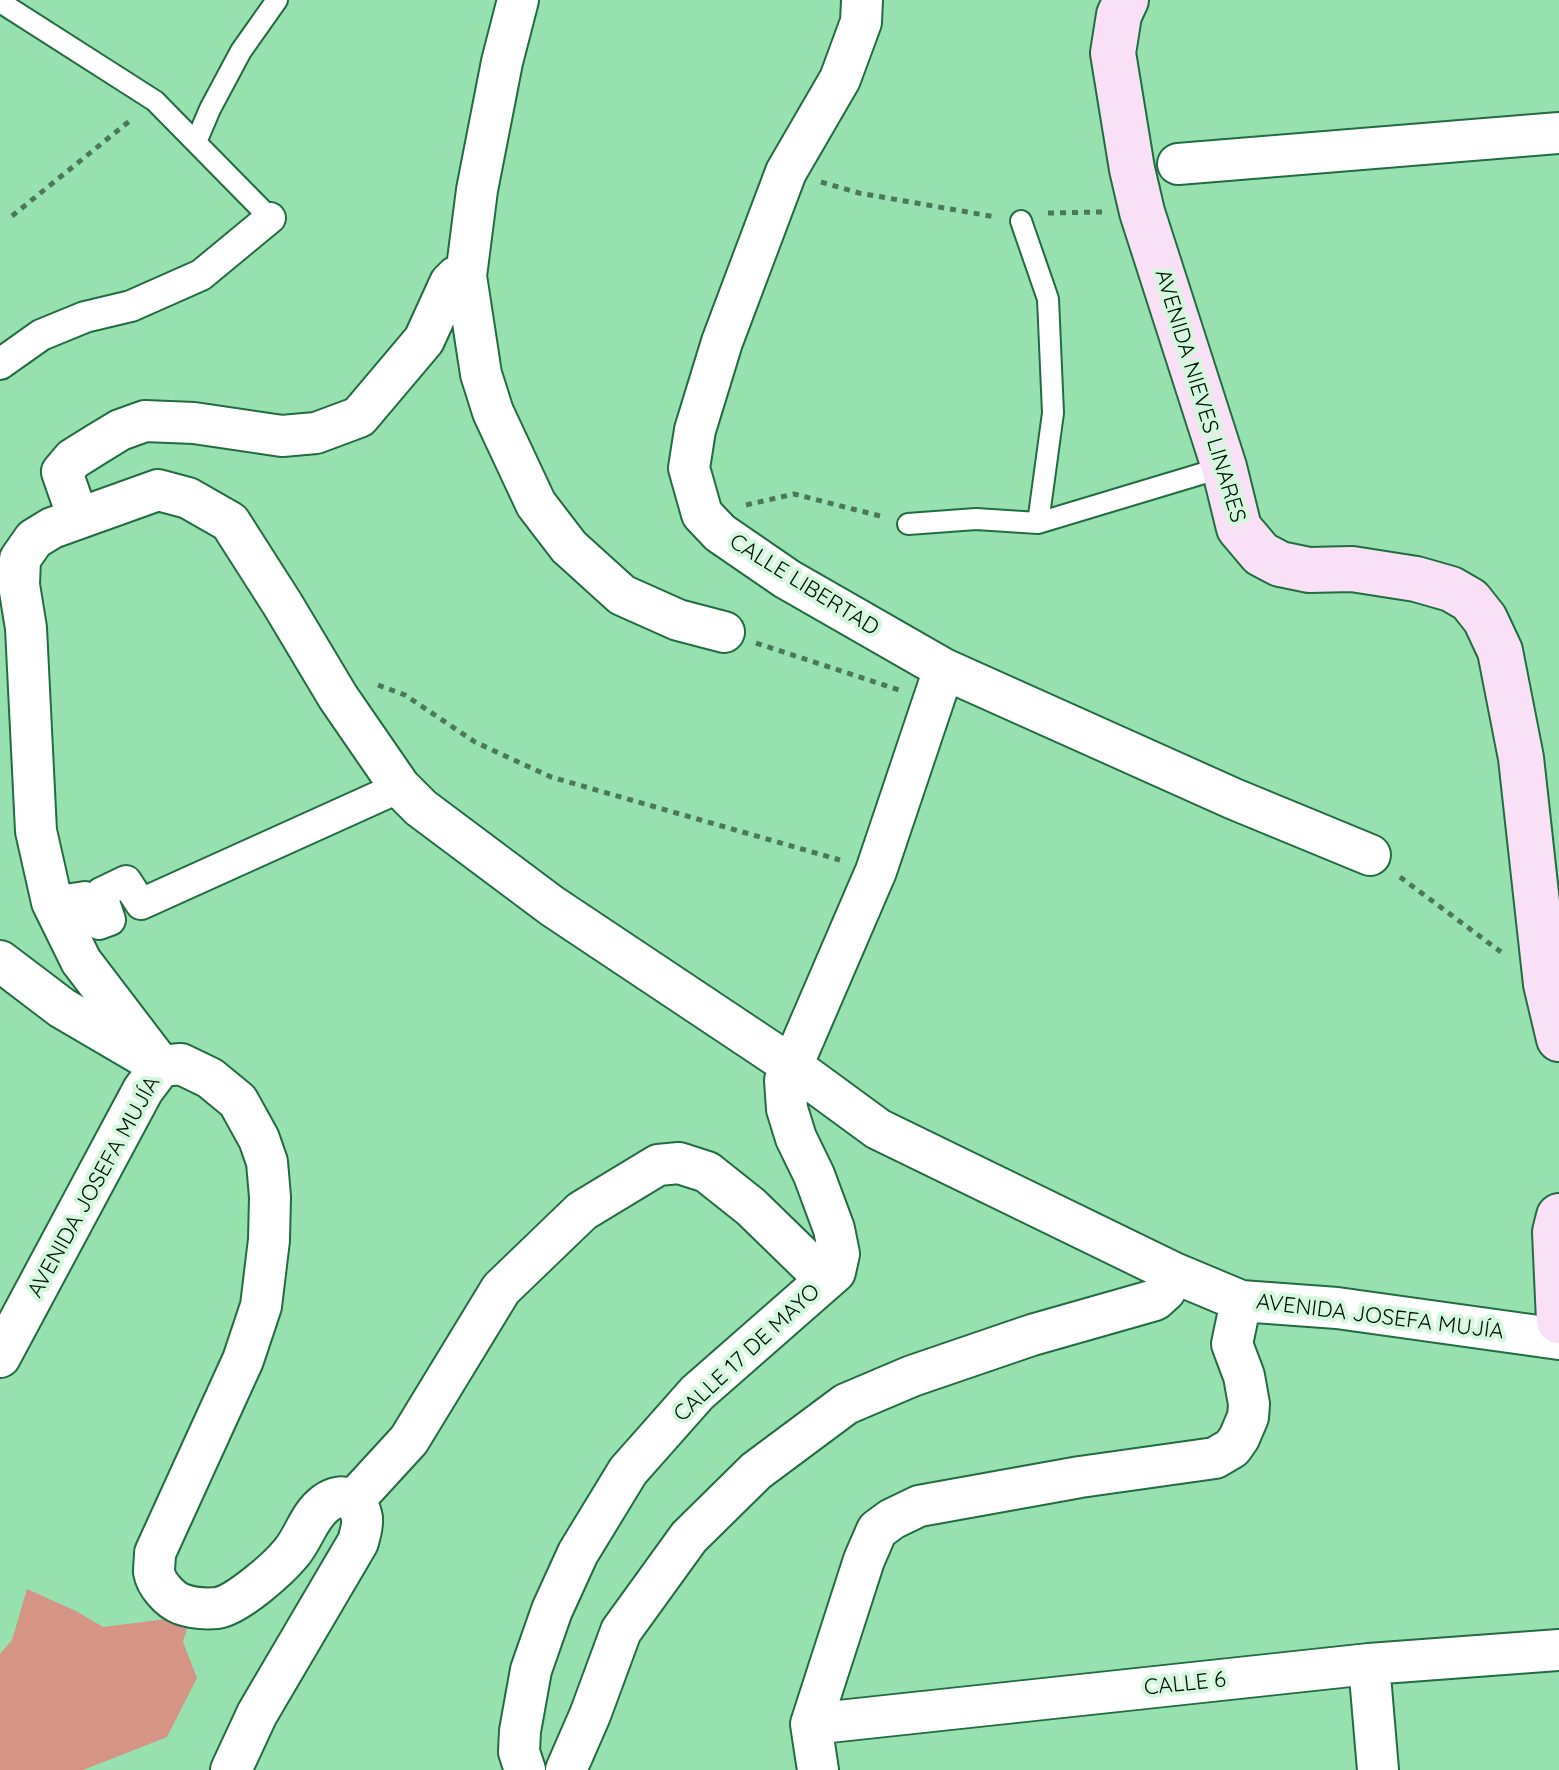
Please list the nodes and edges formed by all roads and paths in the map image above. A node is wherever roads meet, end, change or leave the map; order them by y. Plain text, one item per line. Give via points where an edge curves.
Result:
1 (277, 0) edge
2 (518, 0) edge
3 (862, 0) edge
4 (1126, 0) edge
5 (0, 2) edge
6 (155, 101) junction
7 (1559, 133) edge
8 (196, 142) junction
9 (1178, 164) dead end
10 (786, 172) junction
11 (1142, 212) junction
12 (12, 216) dead end
13 (270, 218) joint
14 (1021, 221) junction
15 (466, 276) junction
16 (0, 364) edge
17 (1224, 467) junction
18 (702, 514) junction
19 (78, 518) junction
20 (1038, 523) junction
21 (908, 524) joint
22 (10, 563) edge
23 (724, 632) joint
24 (939, 685) junction
25 (338, 697) junction
26 (400, 787) junction
27 (1370, 855) joint
28 (876, 871) junction
29 (52, 902) junction
30 (0, 961) edge
31 (1546, 984) junction
32 (1559, 1039) edge
33 (161, 1066) junction
34 (792, 1066) junction
35 (1559, 1216) edge
36 (1174, 1273) junction
37 (826, 1280) junction
38 (1241, 1301) junction
39 (1559, 1321) edge
40 (1559, 1339) edge
41 (0, 1357) edge
42 (353, 1501) junction
43 (1559, 1650) edge
44 (1369, 1664) junction
45 (811, 1724) junction
46 (231, 1770) edge
47 (525, 1770) edge
48 (566, 1770) edge
49 (818, 1770) edge
50 (1378, 1770) edge

1 - 8 lane via 241,51
2 - 15 street via 477,190
3 - 10 street via 861,22 840,79
4 - 11 main road, AVENIDA NIEVES LINARES via 1113,53
5 - 6 lane
6 - 8 lane
6 - 12 path
7 - 9 street
8 - 13 lane
10 - 14 path via 859,193
10 - 18 street via 695,430 689,468
11 - 14 path via 1043,213
11 - 17 main road, AVENIDA NIEVES LINARES
13 - 16 street via 201,275 131,306 41,335
14 - 20 lane via 1048,299 1053,413
15 - 19 street via 450,283 424,340 359,417 316,433 282,436 145,421 120,430 73,459 62,472
15 - 23 street via 481,374 536,504 569,547 622,595 678,620
17 - 20 lane
17 - 31 main road, AVENIDA NIEVES LINARES via 1239,528 1261,554 1309,570 1352,569 1451,589 1470,600 1485,619 1500,651 1521,758
18 - 21 path via 794,494
18 - 24 street, CALLE LIBERTAD via 720,533
19 - 22 street, AVENIDA JOSEFA MUJÍA via 34,539
19 - 25 street, AVENIDA JOSEFA MUJÍA via 158,490 188,498 230,522
20 - 21 lane via 976,519
22 - 29 street via 26,628 36,831
23 - 24 path
24 - 27 street, CALLE LIBERTAD
24 - 28 street
25 - 26 street, AVENIDA JOSEFA MUJÍA
25 - 28 path via 369,683 405,695 475,742 551,777
26 - 29 street via 141,904 126,881 101,893 110,920 99,924 85,897
26 - 34 street, AVENIDA JOSEFA MUJÍA via 552,906
27 - 31 path
28 - 34 street
29 - 33 street via 81,961
30 - 33 street via 62,1008
31 - 32 main road, AVENIDA NIEVES LINARES
33 - 41 street, AVENIDA JOSEFA MUJÍA via 143,1090
33 - 42 street, AVENIDA JOSEFA MUJÍA via 181,1064 210,1078 238,1101 267,1162 270,1211 261,1306 243,1360 155,1553 154,1575 175,1602 220,1608 253,1589 292,1553 325,1503 345,1496
34 - 36 street, AVENIDA JOSEFA MUJÍA via 878,1129
34 - 37 street via 785,1080 787,1109 839,1254 835,1272
35 - 39 main road
36 - 38 street, AVENIDA JOSEFA MUJÍA
36 - 48 street via 1155,1300 1017,1340 846,1404 756,1471 689,1537 621,1631
37 - 42 street via 707,1172 679,1163 658,1165 582,1211 501,1289 409,1440
37 - 47 street, CALLE 17 DE MAYO via 697,1393 628,1471 578,1553 531,1670 520,1731
38 - 40 street, AVENIDA JOSEFA MUJÍA via 1337,1308
38 - 45 street via 1232,1344 1249,1404 1232,1448 1215,1458 919,1506 892,1519 877,1530 864,1560
42 - 46 street via 363,1522 358,1542 257,1714
43 - 44 street, CALLE 6
44 - 45 street, CALLE 6
44 - 50 street
45 - 49 street

